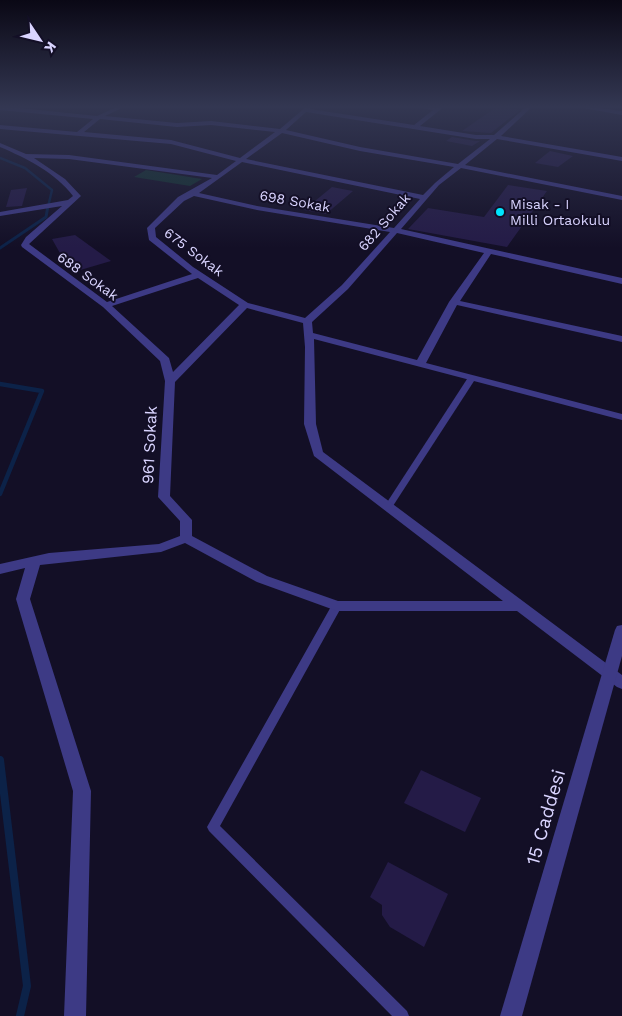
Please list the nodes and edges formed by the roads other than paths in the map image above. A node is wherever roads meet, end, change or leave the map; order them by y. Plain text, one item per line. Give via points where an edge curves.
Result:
1 (19, 153) edge
2 (215, 153) edge
3 (249, 153) edge
4 (386, 153) edge
5 (476, 153) edge
6 (590, 153) edge
7 (25, 156) junction
8 (622, 159) edge
9 (240, 160) junction
10 (460, 166) junction
11 (218, 177) junction
12 (192, 194) junction
13 (620, 195) edge
14 (423, 197) junction
15 (71, 202) junction
16 (0, 214) edge
17 (394, 230) junction
18 (489, 251) junction
19 (199, 275) junction
20 (622, 280) edge
21 (454, 302) junction
22 (106, 305) junction
23 (245, 305) junction
24 (307, 321) junction
25 (309, 335) junction
26 (622, 339) edge
27 (420, 364) junction
28 (472, 378) junction
29 (170, 381) junction
30 (622, 417) edge
31 (388, 507) junction
32 (186, 538) junction
33 (27, 563) junction
34 (0, 569) edge
35 (337, 606) junction
36 (519, 606) junction
37 (622, 630) edge
38 (615, 678) edge
39 (76, 1016) edge
40 (402, 1016) edge
41 (511, 1016) edge

1 - 7 street
2 - 9 street
3 - 9 street, 675 Sokak
4 - 10 street
5 - 10 street, 682 Sokak
6 - 8 street
7 - 11 street via 69,157
7 - 15 street via 72,188 77,196
9 - 11 street, 675 Sokak
9 - 14 street
10 - 13 street
10 - 14 street, 682 Sokak
11 - 12 street, 675 Sokak
12 - 17 street, 698 Sokak
12 - 19 street, 675 Sokak via 181,199 152,228 152,238
14 - 17 street, 682 Sokak
15 - 16 street
15 - 22 street, 688 Sokak via 25,245
17 - 18 street, 698 Sokak
17 - 24 street, 682 Sokak via 345,287
18 - 20 street, 698 Sokak
18 - 21 street
19 - 22 street
19 - 23 street, 675 Sokak
21 - 26 street
21 - 27 street
22 - 29 street, 688 Sokak via 165,360
23 - 24 street, 675 Sokak
23 - 29 street
24 - 25 street
25 - 27 street
25 - 31 street via 310,424 318,454
27 - 28 street
28 - 30 street
28 - 31 lane
29 - 32 street, 961 Sokak via 164,497 186,520
31 - 36 street
32 - 33 street via 161,548 49,558
32 - 35 street via 262,579
33 - 34 street
33 - 39 street via 22,599 82,791
35 - 36 street
35 - 40 lane via 213,827
36 - 38 street
37 - 38 street, 15 Caddesi
38 - 41 street, 15 Caddesi

